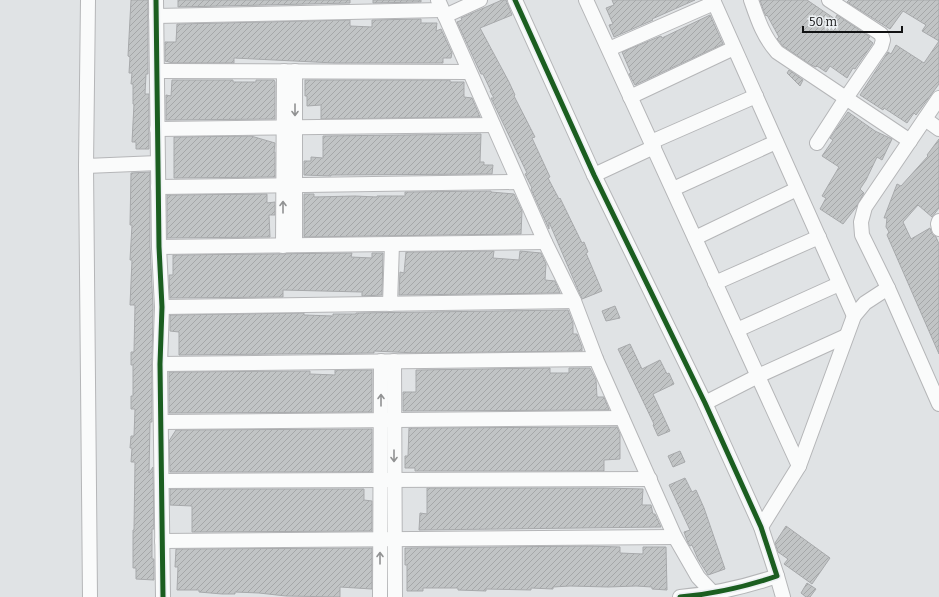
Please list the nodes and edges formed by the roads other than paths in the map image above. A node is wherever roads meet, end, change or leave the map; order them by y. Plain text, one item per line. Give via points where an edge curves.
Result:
1 (88, 0) edge
2 (156, 0) edge
3 (480, 0) edge
4 (515, 0) edge
5 (751, 0) edge
6 (830, 0) edge
7 (590, 1) edge
8 (714, 1) edge
9 (442, 9) edge
10 (156, 16) junction
11 (734, 48) junction
12 (609, 49) junction
13 (157, 71) junction
14 (289, 71) junction
15 (469, 72) junction
16 (630, 96) junction
17 (756, 96) junction
18 (846, 98) junction
19 (939, 98) edge
20 (925, 119) junction
21 (493, 125) junction
22 (289, 127) junction
23 (157, 129) junction
24 (939, 129) edge
25 (910, 141) junction
26 (776, 142) junction
27 (817, 143) dead end
28 (653, 145) junction
29 (158, 163) junction
30 (86, 166) junction
31 (594, 175) junction
32 (518, 182) junction
33 (289, 185) junction
34 (158, 187) junction
35 (673, 189) junction
36 (797, 189) junction
37 (939, 221) edge
38 (939, 229) edge
39 (818, 237) junction
40 (695, 238) junction
41 (545, 242) junction
42 (392, 244) junction
43 (289, 245) junction
44 (159, 247) junction
45 (715, 282) junction
46 (839, 284) junction
47 (888, 288) junction
48 (574, 301) junction
49 (390, 304) junction
50 (162, 307) junction
51 (854, 316) junction
52 (737, 330) junction
53 (846, 336) junction
54 (596, 359) junction
55 (387, 361) junction
56 (160, 364) junction
57 (758, 376) junction
58 (704, 403) junction
59 (939, 404) edge
60 (622, 418) junction
61 (387, 420) junction
62 (161, 422) junction
63 (799, 466) junction
64 (388, 479) junction
65 (650, 479) junction
66 (162, 481) junction
67 (761, 527) junction
68 (675, 537) junction
69 (380, 539) junction
70 (395, 539) junction
71 (162, 541) junction
72 (777, 576) junction
73 (712, 595) edge
74 (90, 597) edge
75 (163, 597) edge
76 (380, 597) edge
77 (395, 597) edge
78 (680, 597) edge
79 (783, 597) edge

1 - 30 street
2 - 10 street
3 - 9 street
4 - 31 street
5 - 18 street via 762,30 777,52
6 - 18 street via 880,34 883,40
7 - 12 street
8 - 11 street
8 - 12 street
9 - 10 street
9 - 15 street
10 - 13 street
11 - 16 street
11 - 17 street
12 - 16 street
13 - 14 street
13 - 23 street
14 - 15 street
14 - 22 street
15 - 21 street
16 - 28 street
17 - 26 street
17 - 28 street
18 - 25 street
18 - 27 street
19 - 20 street
20 - 24 street
20 - 25 street
21 - 22 street
21 - 32 street
22 - 23 street
22 - 33 street
23 - 29 street
25 - 47 street via 865,207 861,222 862,235
26 - 35 street
26 - 36 street
28 - 31 street
28 - 35 street
29 - 30 street
29 - 34 street
30 - 74 street
31 - 58 street
32 - 33 street
32 - 41 street
33 - 34 street
33 - 43 street
34 - 44 street
35 - 40 street
36 - 39 street
36 - 40 street
37 - 38 street
39 - 45 street
39 - 46 street
40 - 45 street
41 - 42 street
41 - 48 street
42 - 43 street
42 - 49 street
43 - 44 street
44 - 50 street
45 - 52 street
46 - 51 street
46 - 52 street
47 - 51 street via 864,303
47 - 59 street
48 - 49 street
48 - 54 street
49 - 50 street
50 - 56 street
51 - 53 street
52 - 57 street
53 - 57 street
53 - 63 street
54 - 55 street
54 - 60 street
55 - 56 street
55 - 61 street
56 - 62 street
57 - 58 street
57 - 63 street
58 - 67 street
60 - 61 street
60 - 65 street
61 - 62 street
61 - 64 street
62 - 66 street
63 - 67 street
64 - 65 street
64 - 66 street
64 - 69 street
64 - 70 street
65 - 68 street
66 - 71 street
67 - 72 street
68 - 70 street
68 - 73 street
69 - 70 street
69 - 71 street
76 -> 69 street
70 - 77 street
71 - 75 street
72 - 73 street
72 - 79 street
73 - 78 street

